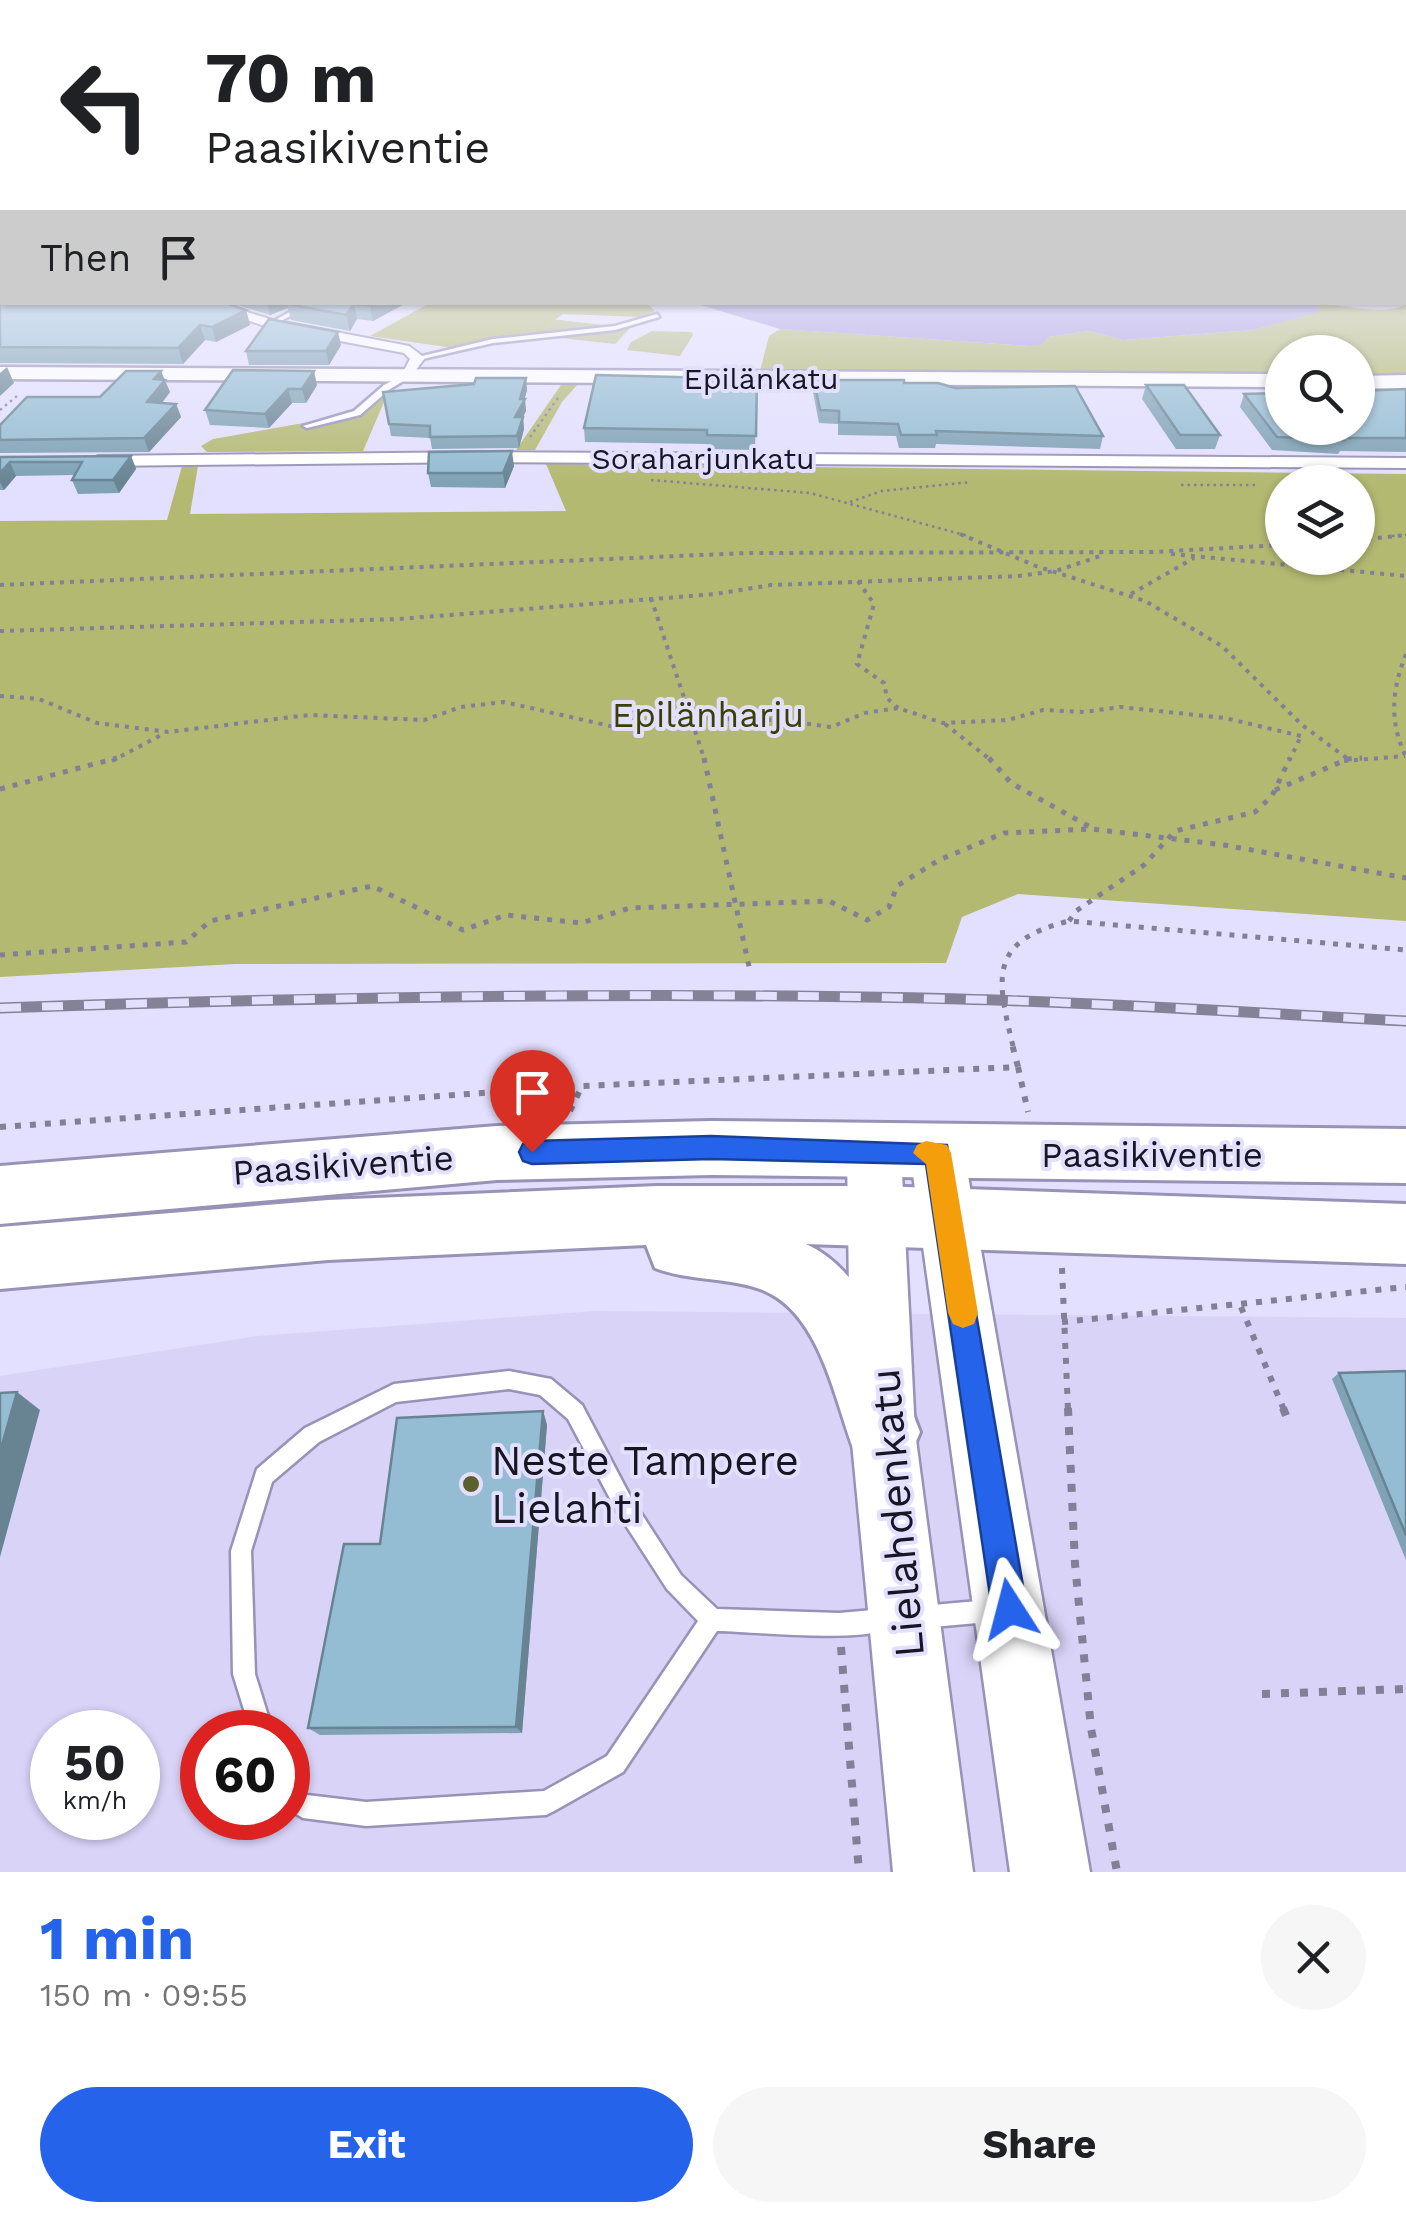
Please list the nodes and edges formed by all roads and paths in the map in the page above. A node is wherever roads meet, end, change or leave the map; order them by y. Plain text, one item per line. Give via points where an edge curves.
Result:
1 (219, 308) edge
2 (302, 308) edge
3 (657, 316) dead end
4 (271, 324) junction
5 (413, 367) junction
6 (0, 373) edge
7 (1265, 381) edge
8 (1375, 382) edge
9 (1406, 382) edge
10 (562, 394) dead end
11 (536, 424) junction
12 (307, 426) dead end
13 (520, 429) edge
14 (522, 457) junction
15 (75, 461) edge
16 (1406, 463) edge
17 (640, 479) dead end
18 (1406, 535) edge
19 (1375, 538) edge
20 (1265, 546) edge
21 (1002, 551) junction
22 (1110, 552) junction
23 (1153, 552) junction
24 (1194, 558) junction
25 (1056, 571) junction
26 (1406, 576) edge
27 (858, 581) junction
28 (0, 585) edge
29 (1129, 595) junction
30 (651, 598) junction
31 (0, 631) edge
32 (1406, 654) edge
33 (0, 696) edge
34 (898, 708) junction
35 (691, 718) junction
36 (943, 722) junction
37 (1302, 725) junction
38 (168, 732) junction
39 (1301, 736) junction
40 (1406, 757) edge
41 (1348, 758) junction
42 (0, 789) edge
43 (1274, 790) junction
44 (1092, 829) junction
45 (1168, 840) junction
46 (1406, 878) edge
47 (736, 907) junction
48 (1069, 921) junction
49 (1406, 950) edge
50 (0, 954) edge
51 (750, 971) dead end
52 (1018, 1066) junction
53 (582, 1086) junction
54 (568, 1114) dead end
55 (1029, 1115) dead end
56 (0, 1127) edge
57 (906, 1153) junction
58 (1406, 1156) edge
59 (0, 1196) edge
60 (877, 1216) junction
61 (948, 1219) junction
62 (488, 1222) junction
63 (1406, 1234) edge
64 (1061, 1250) dead end
65 (0, 1258) edge
66 (1406, 1286) edge
67 (1241, 1307) junction
68 (1062, 1322) junction
69 (1290, 1424) dead end
70 (883, 1432) junction
71 (1010, 1609) junction
72 (712, 1620) junction
73 (873, 1622) junction
74 (1406, 1689) edge
75 (1262, 1694) dead end
76 (255, 1710) edge
77 (310, 1807) edge
78 (859, 1872) edge
79 (932, 1872) edge
80 (1050, 1872) edge
81 (1117, 1872) edge

1 - 4 street
2 - 4 lane
3 - 5 lane via 616,328 494,342
4 - 5 street via 402,348
5 - 6 street, Epilänkatu
5 - 7 street, Epilänkatu
5 - 12 lane via 357,413
8 - 9 street
10 - 11 path
11 - 13 path
11 - 14 path
14 - 15 street, Soraharjunkatu
14 - 16 street, Soraharjunkatu
17 - 21 path via 810,494 876,508
18 - 19 path
20 - 23 path
21 - 22 path
21 - 25 path
21 - 28 path via 748,554
22 - 23 path
22 - 25 path
23 - 24 path
24 - 26 path
24 - 29 path
25 - 27 path
25 - 29 path
27 - 30 path
27 - 34 path via 874,604 857,664 884,683
29 - 37 path via 1222,646
30 - 31 path via 362,620
30 - 35 path
32 - 40 path via 1392,690 1392,731
33 - 38 path via 39,699 96,723
34 - 35 path via 830,727
34 - 36 path
35 - 38 path via 619,728 504,702 461,706 424,720 309,715
35 - 47 path via 709,772
36 - 39 path via 1120,706 1225,718
36 - 44 path via 1011,783
37 - 39 path
37 - 41 path
38 - 42 path via 104,766
39 - 43 path
40 - 41 path
41 - 43 path
43 - 45 path via 1248,815 1175,831
44 - 45 path
44 - 47 path via 988,840 897,886 888,907 867,920 829,900
45 - 46 path
45 - 48 path
47 - 50 path via 630,908 581,922 506,915 462,930 372,886 210,921 186,942
47 - 51 path
48 - 49 path
48 - 52 path via 1014,939 1002,958 999,983
52 - 53 path
52 - 55 path
53 - 54 path
53 - 56 path
57 - 58 highway, Paasikiventie
57 - 59 highway, Paasikiventie via 496,1153
57 - 60 main road, Lielahdenkatu
57 - 61 main road
60 - 61 highway, Paasikiventie
60 - 62 highway, Paasikiventie
60 - 70 main road, Lielahdenkatu
61 - 63 highway, Paasikiventie
61 - 71 main road
62 - 65 highway, Paasikiventie via 236,1234
62 - 70 highway via 574,1241 759,1254 796,1267 829,1301
64 - 68 path
66 - 67 path
67 - 68 path
67 - 69 path
68 - 81 path via 1090,1728
70 - 73 main road, Lielahdenkatu
71 - 73 lane
71 - 80 main road
72 - 73 lane
72 - 76 lane via 674,1582 574,1412 544,1386 509,1380 394,1394 312,1435 264,1476 240,1550 244,1674
72 - 77 lane via 615,1764 546,1803 366,1814
73 - 78 path
73 - 79 main road, Lielahdenkatu
74 - 75 path

